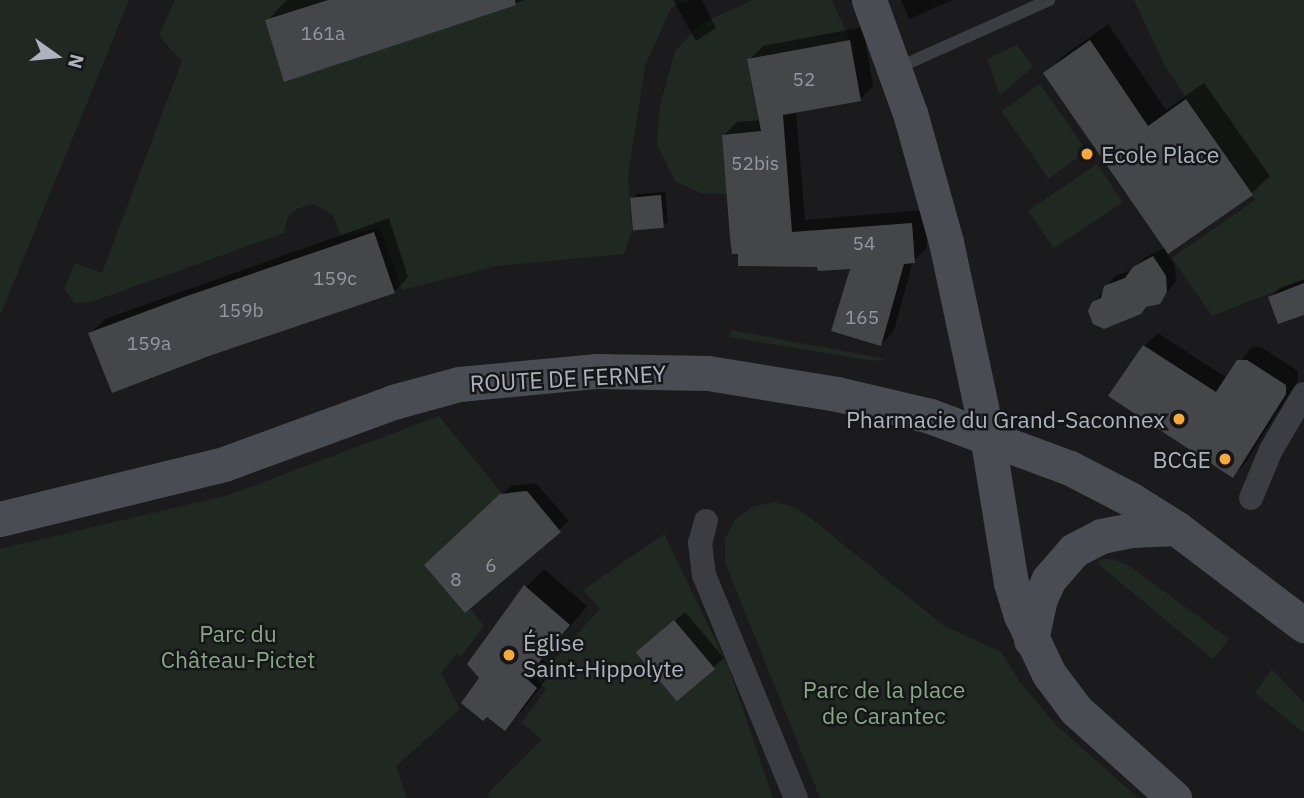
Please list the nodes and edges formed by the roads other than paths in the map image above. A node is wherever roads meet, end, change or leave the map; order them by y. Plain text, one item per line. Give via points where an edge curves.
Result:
1 (869, 0) edge
2 (1049, 0) edge
3 (895, 69) junction
4 (1304, 394) edge
5 (987, 435) junction
6 (1251, 498) dead end
7 (0, 519) edge
8 (706, 521) dead end
9 (1176, 528) junction
10 (1304, 625) edge
11 (1031, 640) junction
12 (796, 798) edge
13 (1174, 798) edge

1 - 3 street
2 - 3 lane
3 - 5 street via 933,189
4 - 6 street via 1271,450
5 - 7 street, ROUTE DE FERNEY via 837,394 708,373 597,371 483,380 393,402 223,464
5 - 9 street, ROUTE DE FERNEY via 1084,475
5 - 11 street via 1011,583
8 - 12 street via 700,543 704,575
9 - 10 street, ROUTE DE FERNEY
9 - 11 street via 1112,534 1074,550 1049,579
11 - 13 street via 1076,709

